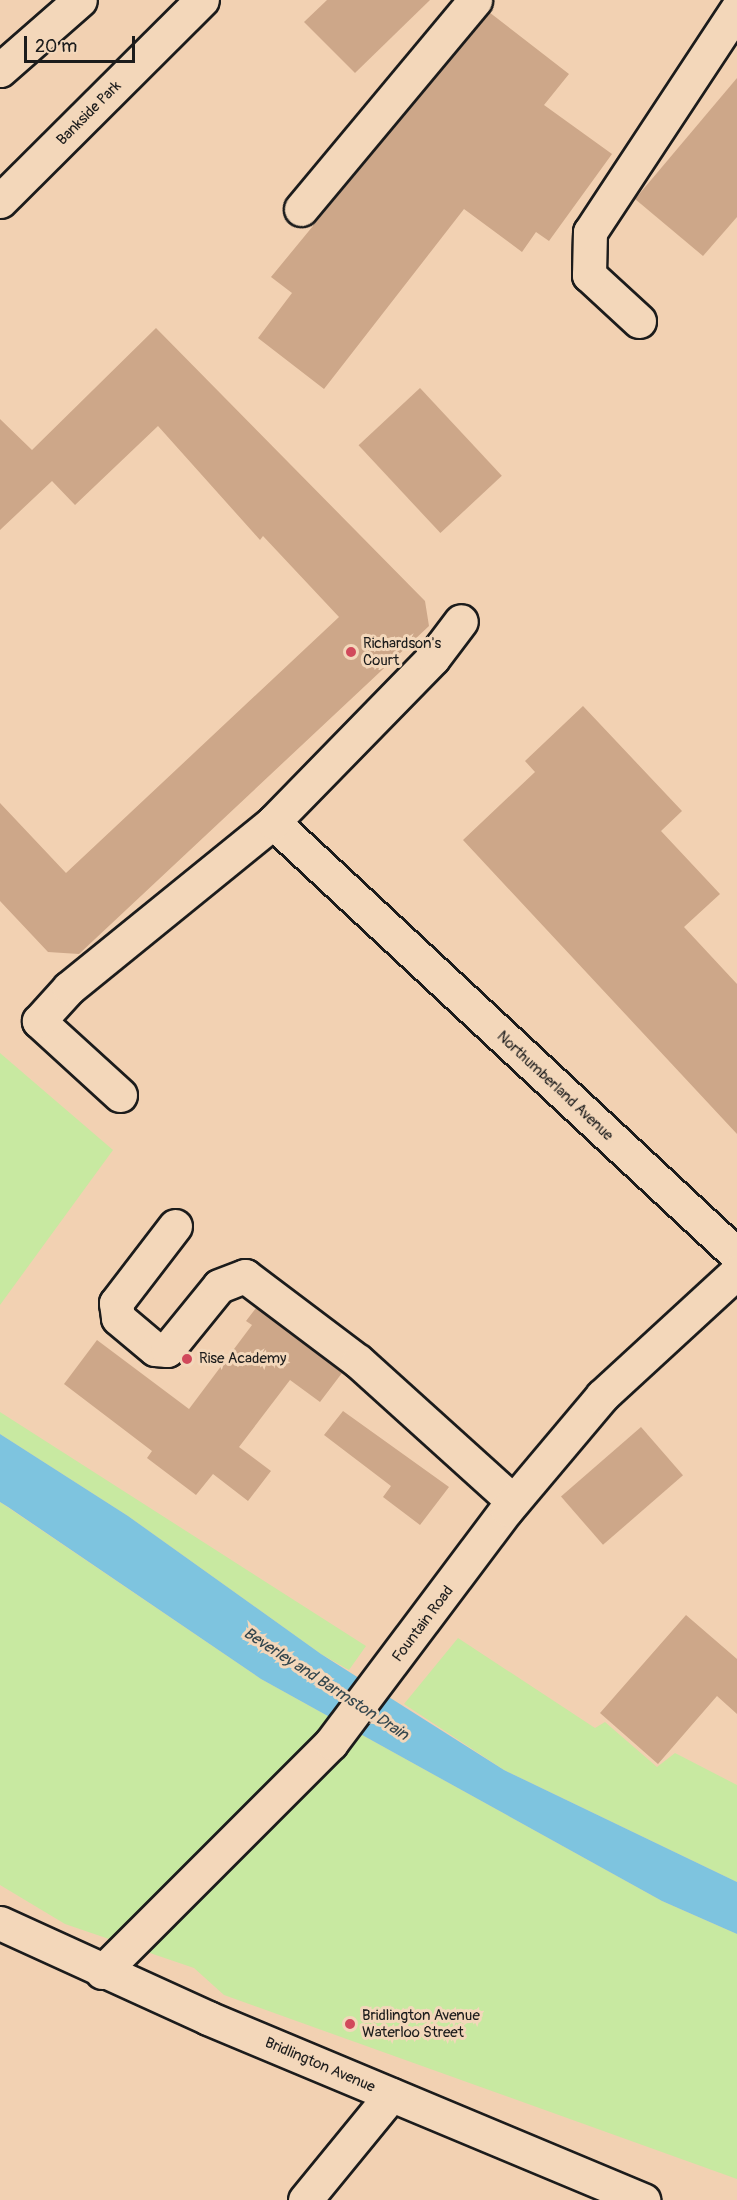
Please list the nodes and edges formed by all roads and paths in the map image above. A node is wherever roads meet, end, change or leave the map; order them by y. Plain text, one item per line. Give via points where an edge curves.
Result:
1 (80, 0) edge
2 (202, 0) edge
3 (475, 0) edge
4 (737, 9) edge
5 (0, 70) edge
6 (0, 201) edge
7 (301, 209) dead end
8 (639, 321) dead end
9 (461, 621) dead end
10 (273, 822) junction
11 (120, 1095) dead end
12 (175, 1226) dead end
13 (737, 1255) edge
14 (737, 1272) edge
15 (513, 1501) junction
16 (0, 1923) edge
17 (102, 1972) junction
18 (391, 2095) junction
19 (304, 2200) edge
20 (644, 2200) edge

1 - 5 street
2 - 6 street, Bankside Park
3 - 7 street
4 - 8 street via 590,232 589,275
9 - 10 street via 434,658
10 - 11 street via 69,988 39,1021
10 - 13 street, Northumberland Avenue
12 - 15 street via 116,1303 118,1318 155,1349 167,1350 219,1286 245,1276 358,1362
14 - 15 street, Fountain Road via 602,1396
15 - 17 street, Fountain Road via 419,1631 331,1743
16 - 17 street, Bridlington Avenue
17 - 18 street, Bridlington Avenue
18 - 19 street
18 - 20 street, Bridlington Avenue

